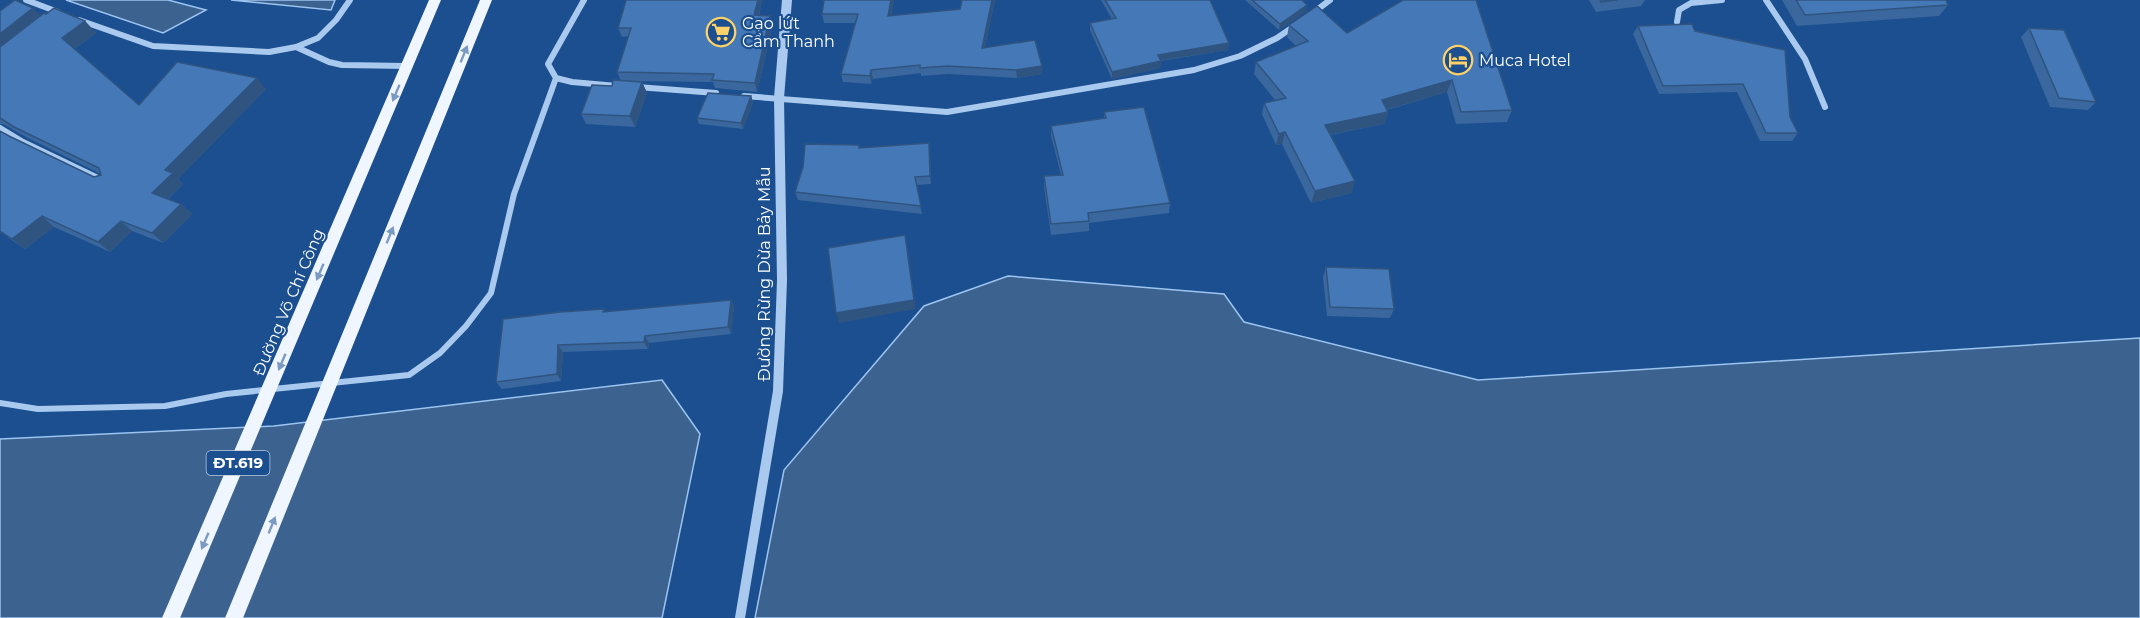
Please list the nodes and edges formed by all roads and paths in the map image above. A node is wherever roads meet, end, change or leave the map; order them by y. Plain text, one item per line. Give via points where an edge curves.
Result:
1 (26, 0) edge
2 (350, 0) edge
3 (435, 0) edge
4 (486, 0) edge
5 (584, 0) edge
6 (787, 0) edge
7 (1330, 0) edge
8 (1722, 0) edge
9 (1766, 0) edge
10 (1311, 14) edge
11 (70, 17) edge
12 (51, 20) edge
13 (1302, 20) edge
14 (1677, 22) edge
15 (296, 47) junction
16 (408, 66) junction
17 (556, 78) junction
18 (721, 94) edge
19 (733, 95) edge
20 (779, 98) junction
21 (1825, 107) dead end
22 (0, 128) edge
23 (108, 183) edge
24 (0, 403) edge
25 (171, 618) edge
26 (234, 618) edge
27 (741, 618) edge

1 - 12 street via 60,13
2 - 15 street via 318,38
3 - 16 main road, Đường Võ Chí Công / ĐT.619
26 -> 4 main road, ĐT.619
5 - 17 street via 548,64
6 - 20 street, Đường Rừng Dừa Bảy Mẫu
7 - 10 street
8 - 14 street via 1685,5 1679,10
9 - 21 street via 1805,59
11 - 15 street via 153,46 269,52
13 - 20 street via 1277,38 1240,56 1194,69 947,112
15 - 16 street via 342,65
16 -> 25 main road, Đường Võ Chí Công / ĐT.619
17 - 18 street
17 - 24 street via 514,194 490,293 453,340 409,375 226,394 165,406 38,409
19 - 20 street
20 - 27 street, Đường Rừng Dừa Bảy Mẫu via 782,280 778,392
22 - 23 street

